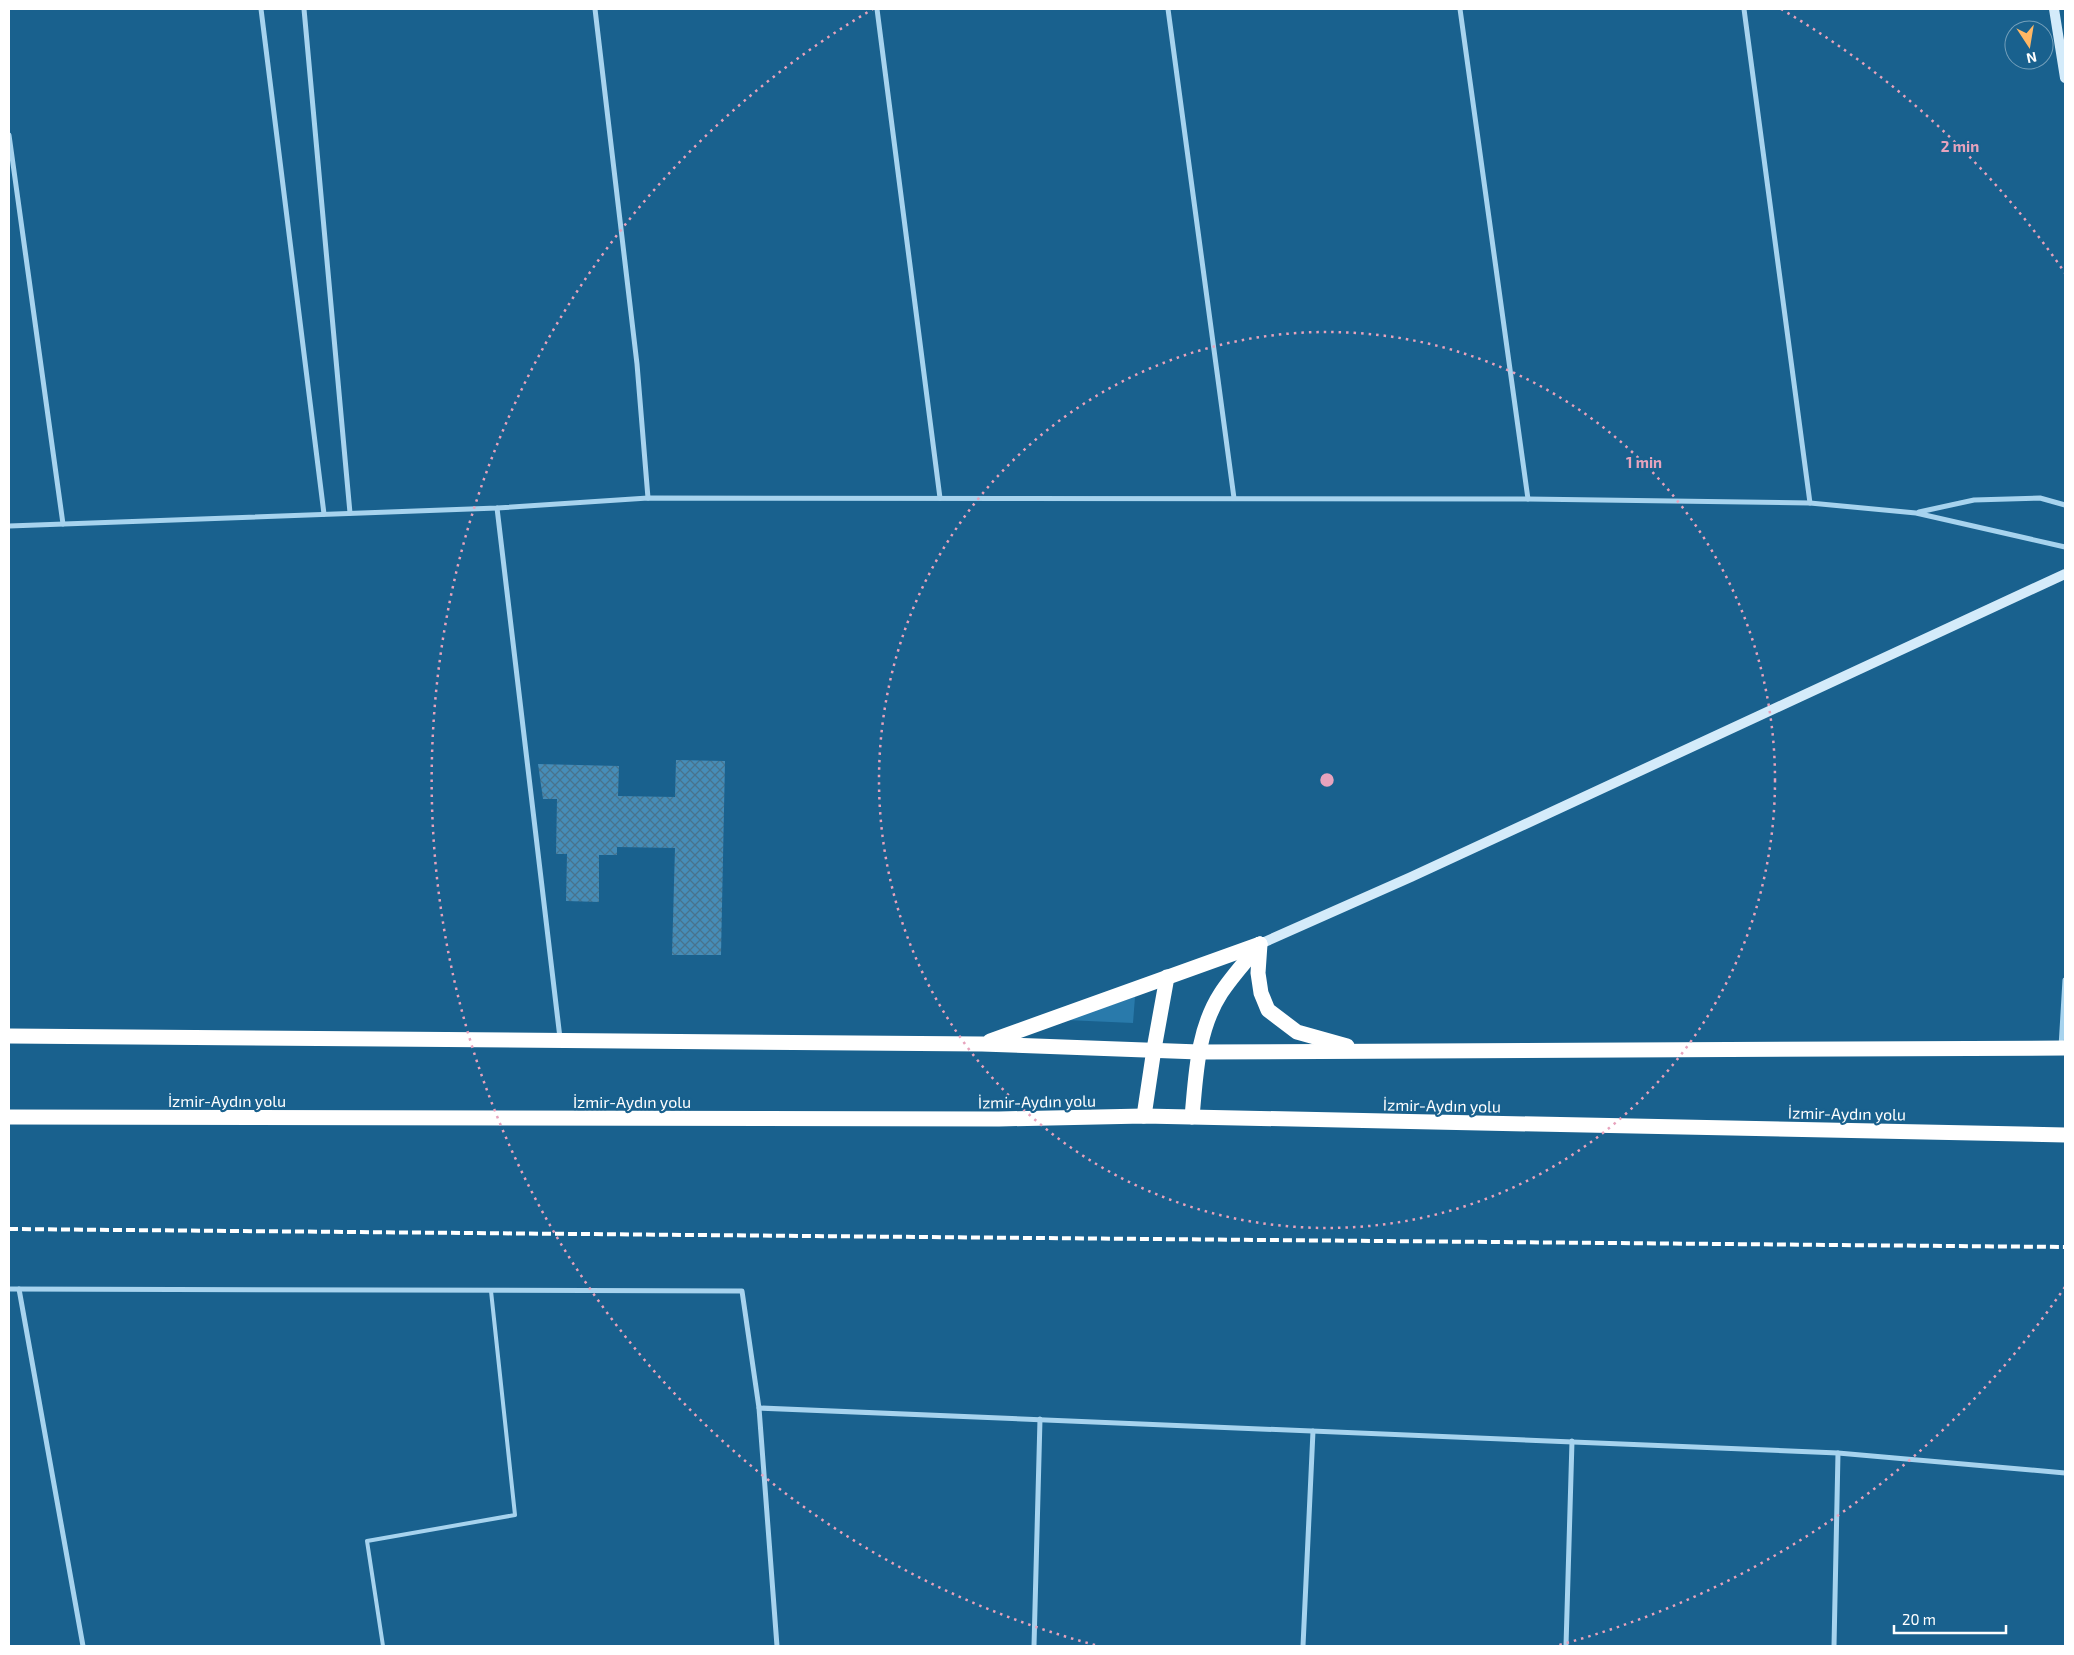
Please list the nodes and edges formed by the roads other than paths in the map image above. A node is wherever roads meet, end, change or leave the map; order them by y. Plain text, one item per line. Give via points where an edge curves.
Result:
1 (261, 9) edge
2 (304, 9) edge
3 (595, 9) edge
4 (877, 9) edge
5 (1168, 9) edge
6 (1460, 9) edge
7 (1744, 9) edge
8 (2054, 9) edge
9 (2064, 58) edge
10 (2065, 78) edge
11 (9, 135) edge
12 (648, 498) junction
13 (940, 498) junction
14 (1234, 498) junction
15 (1528, 499) junction
16 (1810, 503) junction
17 (2065, 505) edge
18 (497, 508) junction
19 (350, 513) junction
20 (1916, 513) junction
21 (324, 514) junction
22 (63, 524) junction
23 (9, 526) edge
24 (2065, 547) edge
25 (2065, 574) edge
26 (1260, 944) junction
27 (1167, 977) junction
28 (2065, 980) edge
29 (9, 1036) edge
30 (560, 1040) junction
31 (982, 1044) junction
32 (2063, 1048) edge
33 (1154, 1049) junction
34 (1365, 1051) junction
35 (1199, 1052) junction
36 (1144, 1116) junction
37 (9, 1117) edge
38 (1192, 1117) junction
39 (2065, 1135) edge
40 (9, 1289) edge
41 (19, 1289) junction
42 (491, 1290) junction
43 (759, 1408) junction
44 (1040, 1419) junction
45 (1313, 1431) junction
46 (1572, 1441) junction
47 (1838, 1452) junction
48 (2065, 1473) edge
49 (83, 1646) edge
50 (383, 1646) edge
51 (777, 1646) edge
52 (1034, 1646) edge
53 (1303, 1646) edge
54 (1566, 1646) edge
55 (1834, 1646) edge

1 - 21 street
2 - 19 street
3 - 12 street via 637,364
4 - 13 street
5 - 14 street
6 - 15 street
7 - 16 street
8 - 9 street
9 - 10 street
11 - 22 street
12 - 13 street
12 - 18 street
13 - 14 street
14 - 15 street
15 - 16 street
16 - 20 street
17 - 20 street via 2040,498 1974,500
18 - 19 street
18 - 30 street
19 - 21 street
20 - 24 street
21 - 22 street
22 - 23 street
25 - 26 street
26 - 27 highway
26 - 34 highway via 1258,973 1268,1010 1297,1032
26 - 35 highway via 1221,994 1206,1024
27 - 31 highway
27 - 33 highway
28 - 32 street
29 - 30 highway
30 - 31 highway
31 - 33 highway
32 - 34 highway
33 - 35 highway
33 - 36 highway
34 - 35 highway
35 - 38 highway
36 - 37 highway, İzmir-Aydın yolu via 999,1119
36 - 38 highway, İzmir-Aydın yolu
38 - 39 highway, İzmir-Aydın yolu
40 - 41 street
41 - 42 street
41 - 49 street
42 - 43 street via 742,1291
42 - 50 lane via 515,1515 367,1540
43 - 44 street
43 - 51 street
44 - 45 street
44 - 52 street
45 - 46 street
45 - 53 street
46 - 47 street
46 - 54 street
47 - 48 street
47 - 55 street

